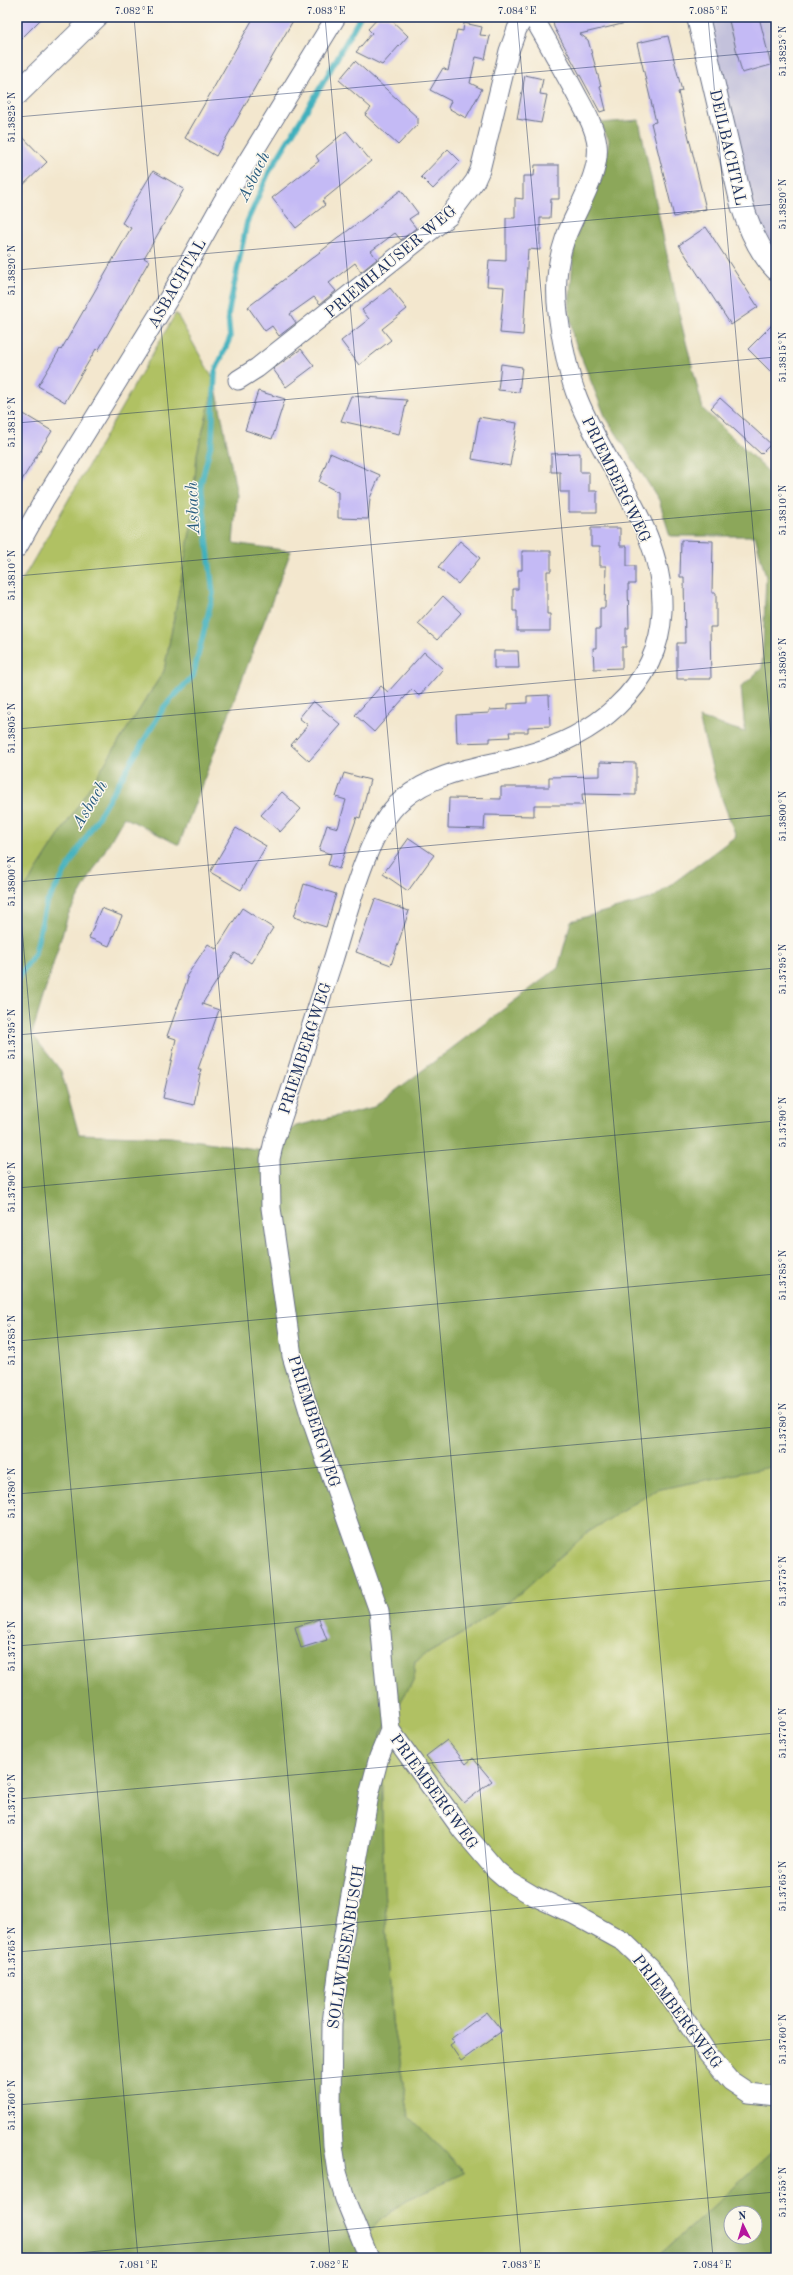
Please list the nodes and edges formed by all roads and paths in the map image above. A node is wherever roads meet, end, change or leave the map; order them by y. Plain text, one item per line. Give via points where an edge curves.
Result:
1 (96, 17) edge
2 (336, 17) edge
3 (524, 17) edge
4 (533, 17) edge
5 (698, 17) edge
6 (17, 94) edge
7 (776, 269) edge
8 (238, 380) dead end
9 (17, 548) edge
10 (390, 1730) junction
11 (776, 2096) edge
12 (369, 2258) edge

1 - 6 street
2 - 9 street, ASBACHTAL
3 - 8 street, PRIEMHAUSER WEG via 509,51 480,170 475,181 449,216 257,368
4 - 10 street, PRIEMBERGWEG via 585,113 597,142 595,167 560,258 558,310 569,372 578,400 648,535 658,572 662,611 660,633 654,653 634,689 619,706 592,725 541,750 453,773 420,786 391,810 368,855 274,1141 269,1166 271,1208 292,1356 379,1612
5 - 7 street, DEILBACHTAL via 742,205 756,240
10 - 11 street, PRIEMBERGWEG via 462,1830 496,1870 532,1895 624,1942 650,1967 708,2054 731,2081 750,2093
10 - 12 street, SOLLWIESENBUSCH via 379,1757 370,1795 341,1951 332,2023 332,2145 337,2172

